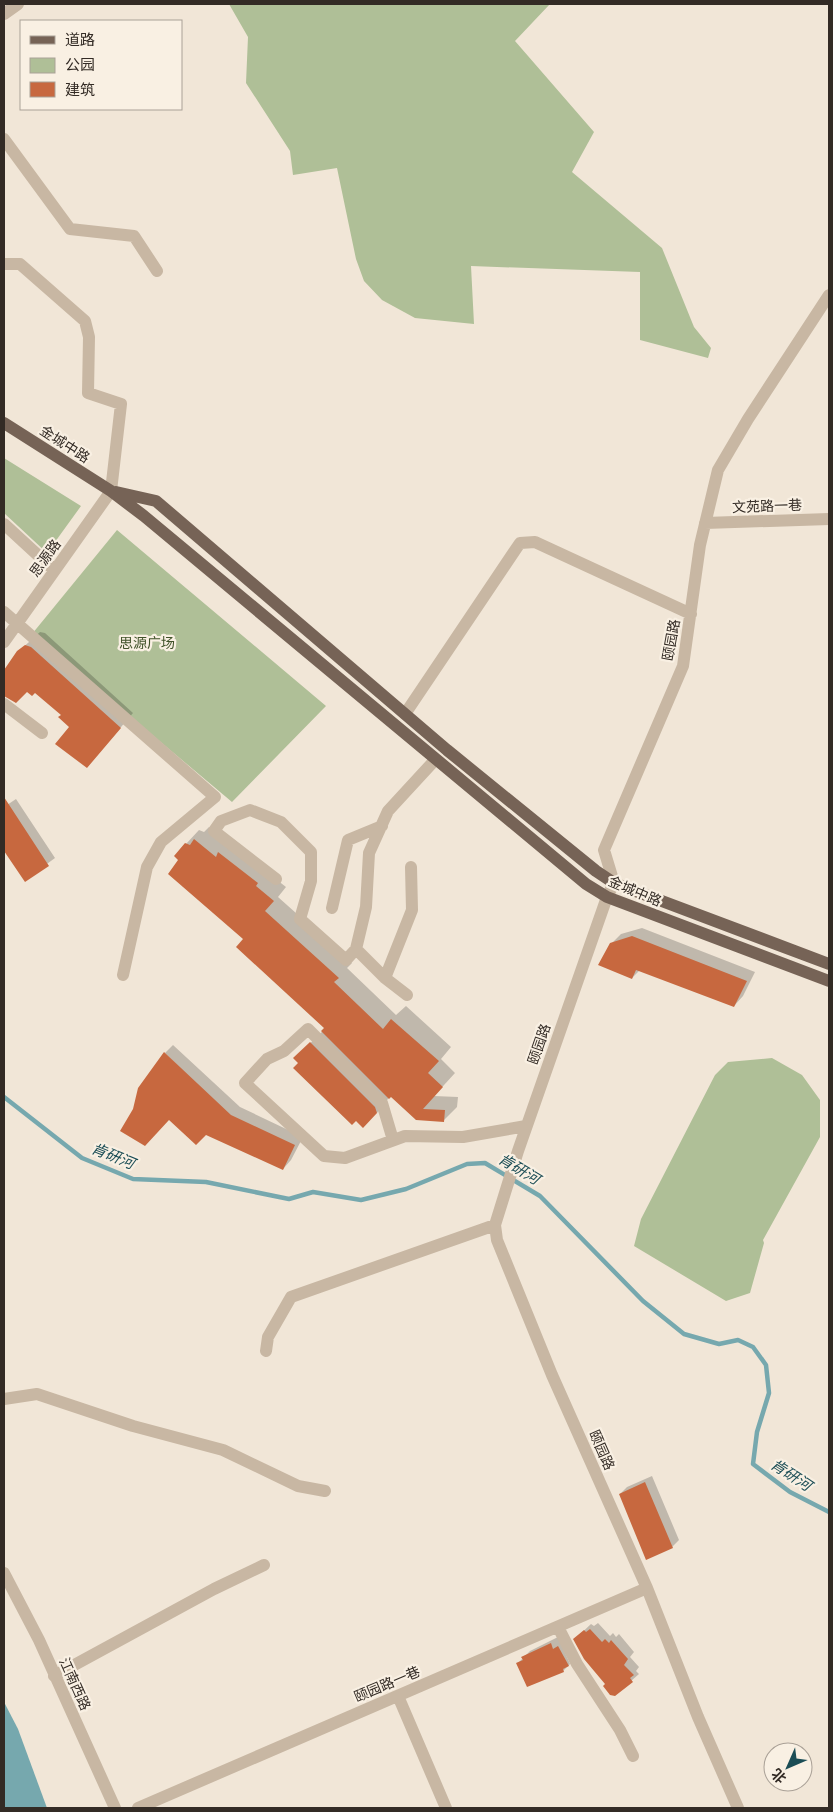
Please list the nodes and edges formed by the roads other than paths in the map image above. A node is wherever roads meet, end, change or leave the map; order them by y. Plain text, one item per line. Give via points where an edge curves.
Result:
1 (18, 4) edge
2 (4, 14) edge
3 (4, 140) edge
4 (4, 264) edge
5 (156, 271) dead end
6 (829, 295) edge
7 (4, 423) edge
8 (111, 491) junction
9 (829, 519) edge
10 (4, 524) edge
11 (705, 524) junction
12 (54, 570) junction
13 (4, 612) edge
14 (691, 614) junction
15 (16, 624) junction
16 (4, 642) edge
17 (4, 704) edge
18 (405, 714) junction
19 (42, 733) dead end
20 (435, 760) junction
21 (382, 826) junction
22 (412, 867) dead end
23 (276, 879) dead end
24 (614, 883) junction
25 (607, 897) junction
26 (332, 908) dead end
27 (356, 949) junction
28 (829, 964) edge
29 (123, 975) dead end
30 (385, 978) junction
31 (829, 981) edge
32 (406, 995) dead end
33 (526, 1126) junction
34 (393, 1140) junction
35 (495, 1225) junction
36 (266, 1351) dead end
37 (4, 1399) edge
38 (325, 1491) dead end
39 (264, 1565) dead end
40 (4, 1574) edge
41 (647, 1588) junction
42 (558, 1627) junction
43 (54, 1676) junction
44 (398, 1696) junction
45 (633, 1756) dead end
46 (166, 1803) edge
47 (114, 1808) edge
48 (138, 1808) edge
49 (446, 1808) edge
50 (738, 1808) edge

1 - 2 street
3 - 5 street via 70,229 134,236
4 - 8 street via 20,264 86,321 89,337 88,393 121,404
6 - 11 street, 颐园路 via 718,470
7 - 8 main road, 金城中路
8 - 12 street, 思源路
8 - 18 main road, 金城中路 via 156,501
8 - 20 main road, 金城中路
9 - 11 street, 文苑路一巷
10 - 12 street
11 - 14 street, 颐园路
12 - 15 street, 思源路
13 - 15 street
14 - 18 street via 535,542 520,543
14 - 24 street, 颐园路 via 683,666 604,850
15 - 16 street, 思源路
15 - 29 street via 215,797 161,842 147,867
17 - 19 street
18 - 24 main road, 金城中路
20 - 21 street via 388,811
20 - 25 main road, 金城中路 via 586,884
21 - 26 street via 348,840
21 - 27 street via 369,853 366,907
22 - 30 street via 412,910
23 - 27 street via 214,832 221,821 250,810 281,822 311,852 311,881 300,919 346,960
24 - 25 street, 颐园路
24 - 28 main road, 金城中路
25 - 31 main road, 金城中路
25 - 33 street, 颐园路
27 - 30 street
30 - 32 street
33 - 34 street via 463,1137 405,1136
33 - 35 street, 颐园路
34 - 34 street via 345,1158 324,1156 245,1083 267,1059 284,1051 308,1029 382,1103
35 - 36 street via 291,1297 268,1337
35 - 41 street, 颐园路 via 497,1240 552,1375
37 - 38 street via 37,1394 133,1426 222,1450 298,1486
39 - 43 street
40 - 43 street, 江南西路
41 - 42 street, 颐园路一巷
41 - 50 street, 颐园路
42 - 44 street, 颐园路一巷
42 - 45 street
43 - 47 street, 江南西路
44 - 46 street, 颐园路一巷
44 - 49 street
46 - 48 street, 颐园路一巷

